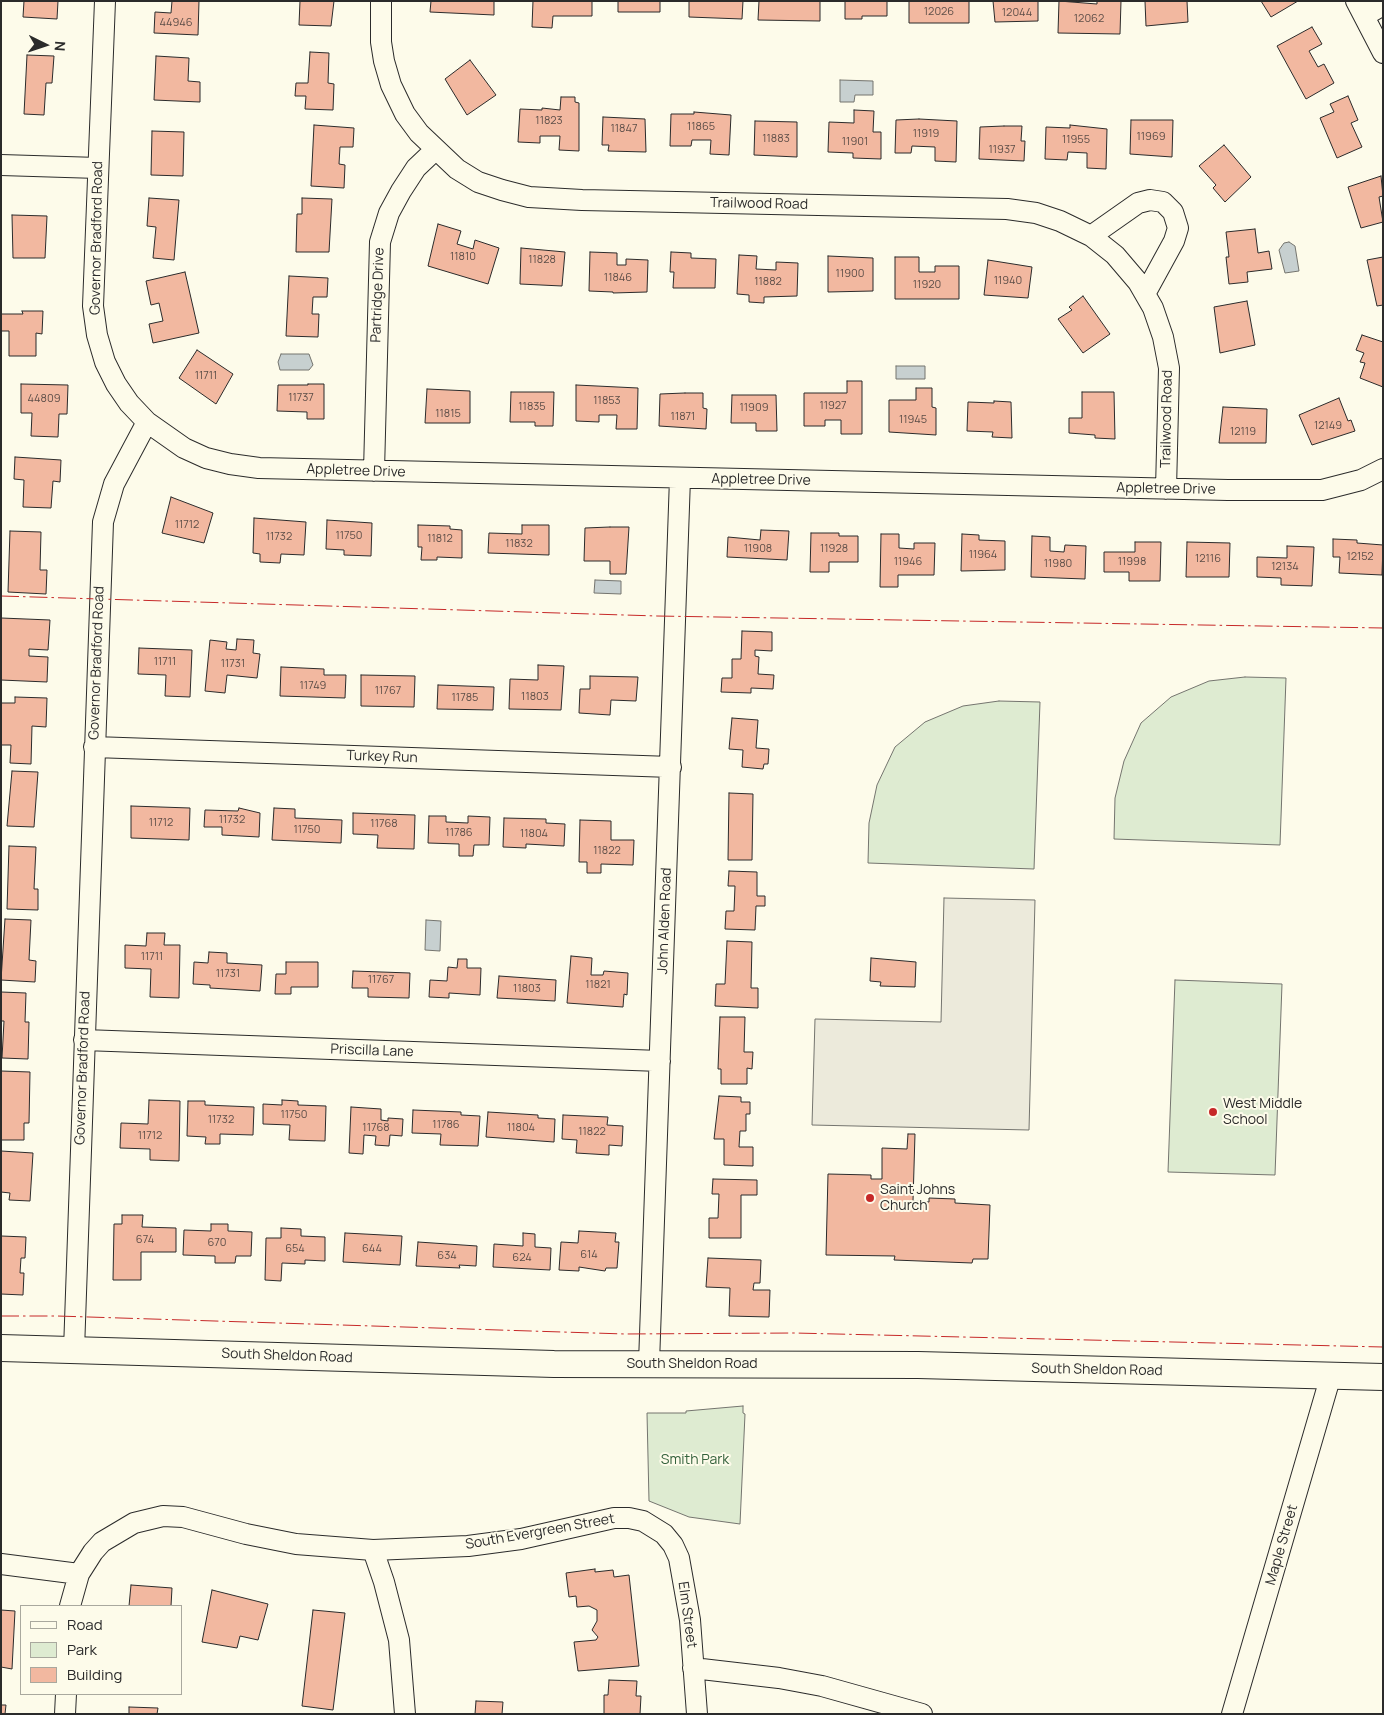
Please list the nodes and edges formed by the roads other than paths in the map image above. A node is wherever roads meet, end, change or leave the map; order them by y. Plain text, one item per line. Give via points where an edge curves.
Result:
1 (106, 1) edge
2 (381, 1) edge
3 (1383, 6) edge
4 (1360, 9) edge
5 (1383, 53) edge
6 (435, 150) junction
7 (1, 164) edge
8 (98, 168) junction
9 (1091, 236) junction
10 (1145, 294) junction
11 (147, 422) junction
12 (1383, 469) edge
13 (374, 471) junction
14 (680, 478) junction
15 (1166, 489) junction
16 (94, 747) junction
17 (671, 767) junction
18 (84, 1040) junction
19 (660, 1062) junction
20 (1, 1348) edge
21 (74, 1350) junction
22 (649, 1364) junction
23 (1331, 1375) junction
24 (1383, 1377) edge
25 (653, 1526) joint
26 (373, 1550) junction
27 (1, 1564) edge
28 (79, 1574) junction
29 (70, 1605) edge
30 (693, 1668) junction
31 (66, 1695) edge
32 (65, 1714) edge
33 (405, 1714) edge
34 (696, 1714) edge
35 (922, 1714) edge
36 (1232, 1714) edge

1 - 8 street, Governor Bradford Road
2 - 6 street via 381,42 391,85 405,114
3 - 4 street
4 - 5 street
6 - 9 street, Trailwood Road via 478,182 529,197 1007,209 1044,216
6 - 13 street, Partridge Drive via 416,168 401,191 389,213 380,242
7 - 8 street
8 - 11 street, Governor Bradford Road via 93,283 97,335 116,384
9 - 10 street, Trailwood Road via 1127,268
9 - 10 street via 1138,203 1150,200 1163,202 1173,212 1178,228 1174,241
10 - 15 street, Trailwood Road via 1163,337 1169,368
11 - 13 street, Appletree Drive via 184,448 230,464 259,468
11 - 16 street, Governor Bradford Road via 114,484 103,522
12 - 15 street, Appletree Drive via 1361,480 1322,490
13 - 14 street, Appletree Drive
14 - 15 street, Appletree Drive
14 - 17 street, John Alden Road
16 - 17 street, Turkey Run
16 - 18 street, Governor Bradford Road
17 - 19 street, John Alden Road
18 - 19 street, Priscilla Lane
18 - 21 street, Governor Bradford Road
19 - 22 street, John Alden Road
20 - 21 main road, South Sheldon Road
21 - 22 main road, South Sheldon Road
22 - 23 main road, South Sheldon Road via 918,1365
23 - 24 main road, South Sheldon Road
23 - 36 street, Maple Street
25 - 26 street, South Evergreen Street via 629,1518 614,1518 520,1539 468,1546
25 - 30 street, Elm Street via 673,1545 679,1558 690,1620
26 - 28 street, South Evergreen Street via 296,1544 183,1517 163,1516 134,1523 113,1533 93,1552
26 - 33 street via 398,1640
27 - 28 street
28 - 29 street, South Evergreen Street
30 - 34 street, Elm Street
30 - 35 street via 822,1686
31 - 32 street

